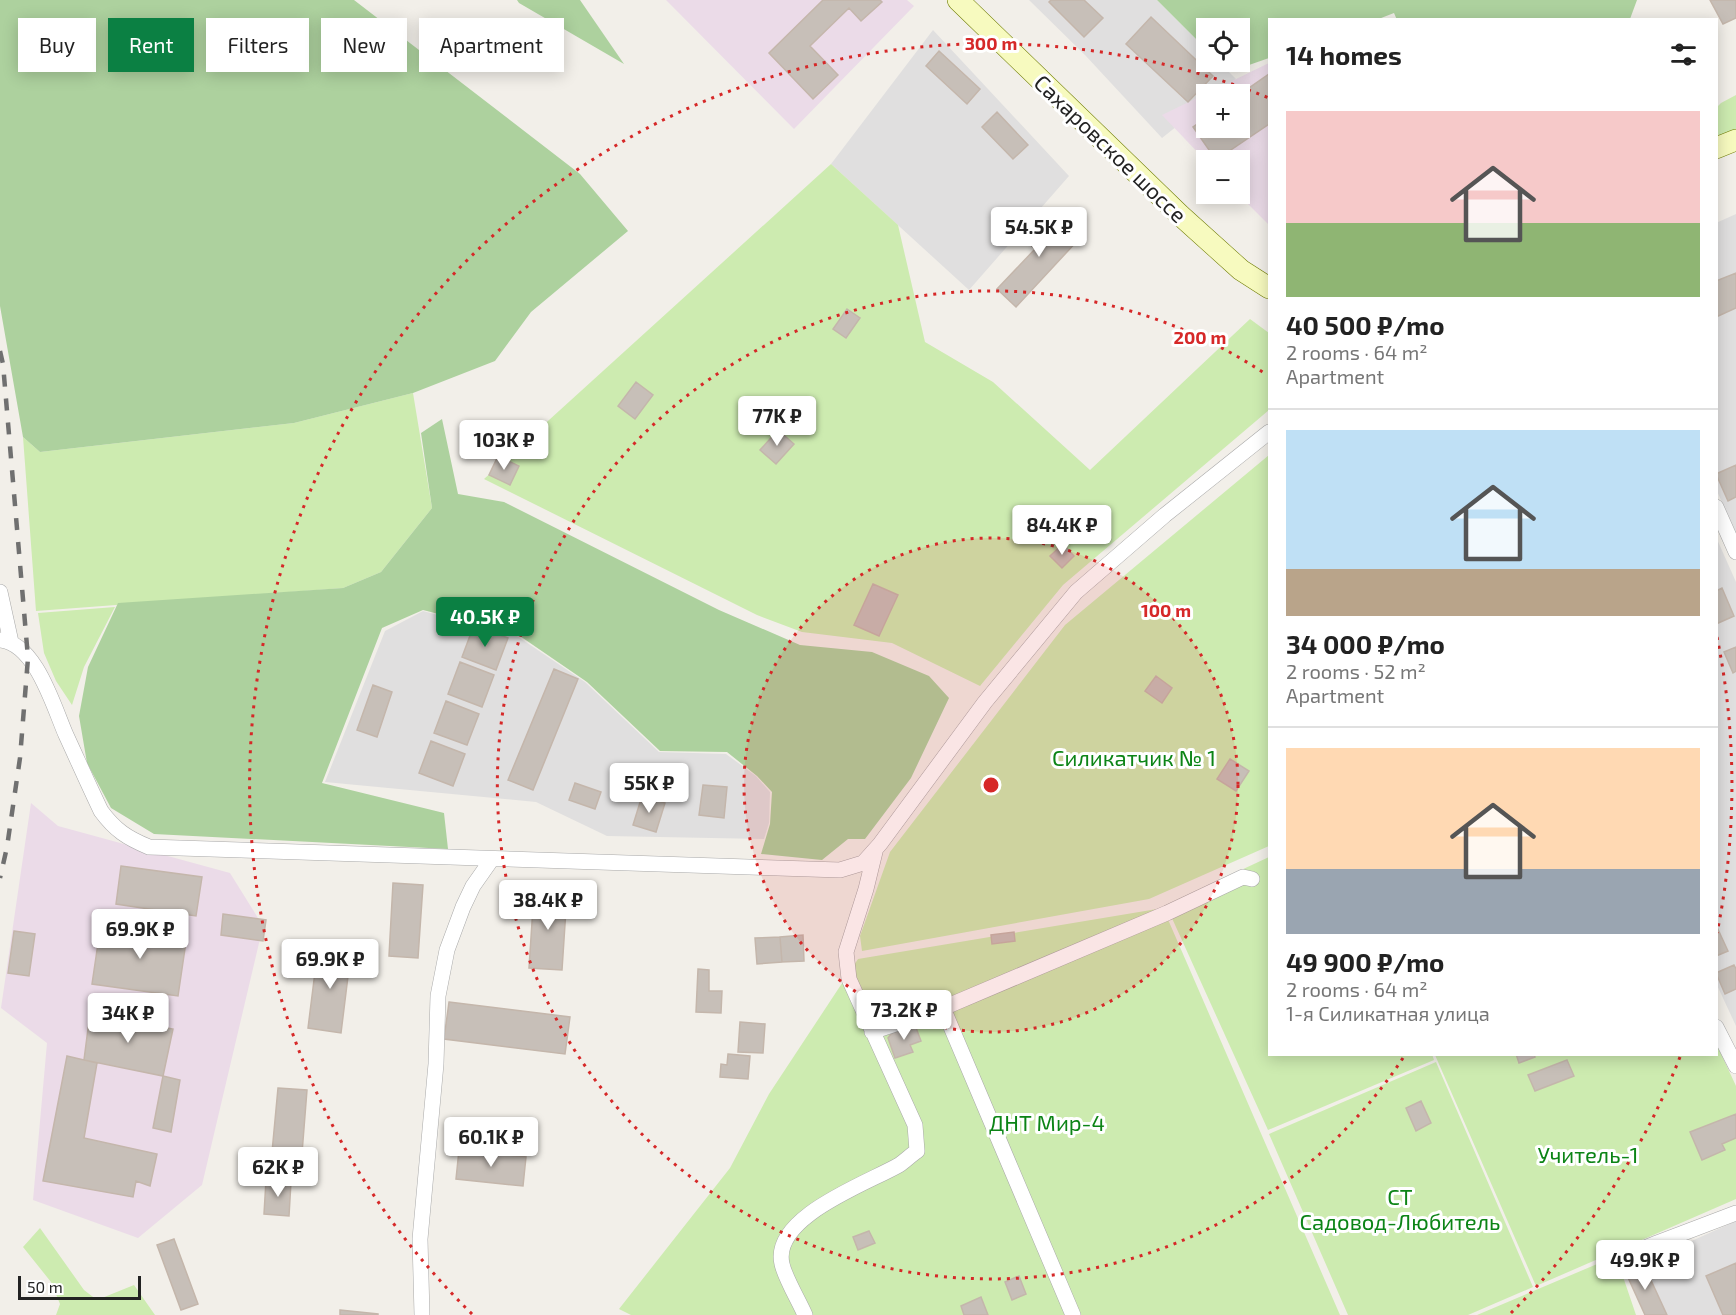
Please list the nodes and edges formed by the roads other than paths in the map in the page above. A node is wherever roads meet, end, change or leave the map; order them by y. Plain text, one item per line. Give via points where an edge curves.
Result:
1 (958, 0) edge
2 (1736, 140) edge
3 (1718, 147) edge
4 (1268, 287) edge
5 (1268, 433) edge
6 (1718, 512) edge
7 (1736, 552) edge
8 (0, 592) edge
9 (6, 641) edge
10 (876, 849) junction
11 (492, 859) junction
12 (1252, 879) dead end
13 (943, 1008) junction
14 (1718, 1031) edge
15 (872, 1032) junction
16 (1736, 1066) edge
17 (1736, 1212) edge
18 (1628, 1256) dead end
19 (422, 1315) edge
20 (805, 1315) edge
21 (1073, 1315) edge

1 - 4 main road, Сахаровское шоссе via 1180,214 1241,270
2 - 3 main road
5 - 10 street via 1076,592 986,702
6 - 7 street
8 - 9 street
9 - 11 street via 28,658 42,678 101,811 121,833 149,847
10 - 11 street via 862,863 840,870
10 - 15 street via 846,952 849,979
11 - 19 street via 463,907 447,950 438,996 436,1064 420,1239
12 - 13 street via 1243,877
13 - 15 street
13 - 21 street
14 - 16 street
15 - 20 street via 915,1125 917,1151 834,1197 796,1226 783,1244 782,1263
17 - 18 street

